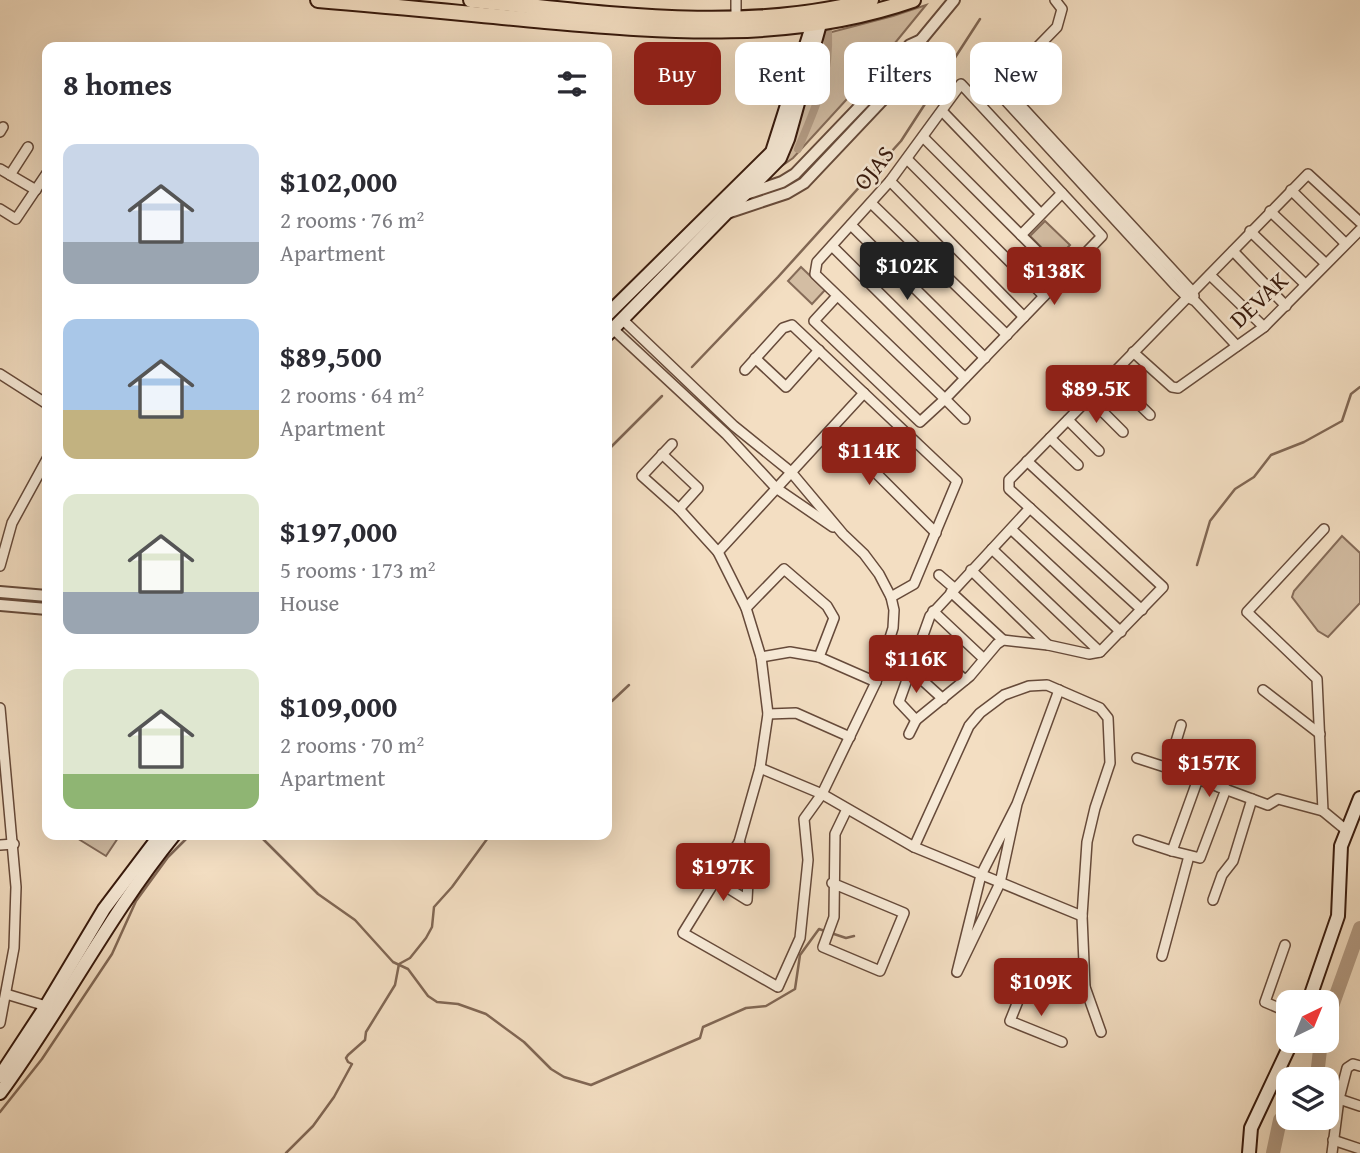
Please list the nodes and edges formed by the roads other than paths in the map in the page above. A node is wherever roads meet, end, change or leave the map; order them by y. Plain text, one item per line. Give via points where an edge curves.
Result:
1 (318, 0) edge
2 (471, 0) edge
3 (736, 0) edge
4 (871, 0) edge
5 (913, 0) edge
6 (954, 0) edge
7 (1055, 0) edge
8 (816, 20) junction
9 (736, 24) junction
10 (922, 40) junction
11 (1042, 42) edge
12 (970, 92) edge
13 (983, 105) edge
14 (1015, 105) edge
15 (942, 111) junction
16 (923, 136) junction
17 (28, 147) dead end
18 (906, 159) junction
19 (0, 169) edge
20 (10, 175) junction
21 (42, 181) edge
22 (890, 181) junction
23 (36, 190) junction
24 (1291, 190) junction
25 (1062, 193) junction
26 (740, 196) junction
27 (871, 203) junction
28 (0, 209) edge
29 (721, 210) junction
30 (1270, 211) junction
31 (1041, 214) junction
32 (1360, 222) edge
33 (851, 225) junction
34 (1360, 230) edge
35 (1251, 232) junction
36 (1021, 235) junction
37 (1345, 243) junction
38 (832, 246) junction
39 (1233, 251) junction
40 (1325, 263) junction
41 (1210, 275) junction
42 (1063, 276) junction
43 (1305, 285) junction
44 (837, 296) junction
45 (1044, 296) junction
46 (1191, 297) junction
47 (1286, 306) junction
48 (612, 310) edge
49 (1024, 317) junction
50 (1264, 327) junction
51 (614, 328) edge
52 (1007, 335) junction
53 (1237, 346) junction
54 (819, 350) junction
55 (1133, 352) junction
56 (755, 358) junction
57 (985, 358) junction
58 (745, 370) dead end
59 (0, 374) edge
60 (1110, 376) junction
61 (965, 378) junction
62 (864, 393) junction
63 (1089, 398) junction
64 (945, 399) junction
65 (42, 401) edge
66 (1150, 415) dead end
67 (965, 419) dead end
68 (1068, 420) junction
69 (734, 426) junction
70 (1123, 432) dead end
71 (726, 434) junction
72 (907, 434) junction
73 (1050, 438) junction
74 (672, 444) dead end
75 (1099, 452) dead end
76 (662, 454) junction
77 (1027, 461) junction
78 (1078, 465) dead end
79 (42, 468) edge
80 (791, 472) junction
81 (776, 488) junction
82 (1030, 508) junction
83 (679, 509) junction
84 (1011, 529) junction
85 (1324, 529) dead end
86 (936, 533) junction
87 (843, 534) junction
88 (992, 550) junction
89 (718, 552) junction
90 (0, 566) edge
91 (971, 570) junction
92 (939, 575) dead end
93 (953, 590) junction
94 (0, 592) edge
95 (42, 596) edge
96 (891, 597) junction
97 (0, 605) edge
98 (746, 608) junction
99 (42, 609) edge
100 (1142, 610) junction
101 (933, 611) junction
102 (1121, 632) junction
103 (1003, 640) junction
104 (921, 641) junction
105 (1048, 645) junction
106 (1100, 652) junction
107 (761, 657) junction
108 (818, 657) junction
109 (984, 659) junction
110 (909, 669) junction
111 (965, 680) junction
112 (876, 682) junction
113 (1059, 690) junction
114 (1263, 690) dead end
115 (943, 699) junction
116 (0, 708) edge
117 (768, 714) junction
118 (916, 720) junction
119 (1181, 725) dead end
120 (909, 734) dead end
121 (1320, 734) junction
122 (850, 737) junction
123 (1137, 758) dead end
124 (1225, 762) dead end
125 (760, 768) junction
126 (1168, 768) junction
127 (1198, 779) junction
128 (1222, 788) junction
129 (822, 794) junction
130 (1360, 798) edge
131 (1252, 799) junction
132 (1017, 804) junction
133 (847, 809) junction
134 (1323, 811) junction
135 (1346, 830) junction
136 (156, 840) edge
137 (170, 840) edge
138 (1138, 840) dead end
139 (739, 842) junction
140 (14, 844) junction
141 (0, 845) edge
142 (914, 847) junction
143 (1172, 851) junction
144 (1189, 856) junction
145 (981, 875) junction
146 (715, 880) junction
147 (832, 883) junction
148 (1000, 883) junction
149 (1213, 900) dead end
150 (1082, 916) junction
151 (1285, 945) dead end
152 (1162, 956) dead end
153 (1085, 988) junction
154 (1312, 990) edge
155 (6, 994) junction
156 (46, 1006) junction
157 (1276, 1007) edge
158 (0, 1023) edge
159 (1101, 1032) dead end
160 (1062, 1042) dead end
161 (1285, 1054) edge
162 (1360, 1066) edge
163 (0, 1076) edge
164 (0, 1093) edge
165 (1339, 1099) joint
166 (1360, 1106) edge
167 (1334, 1130) edge
168 (1333, 1140) junction
169 (1360, 1149) edge
170 (1248, 1153) edge
171 (1332, 1153) edge

1 - 9 main road via 643,29
2 - 9 main road
3 - 9 street
4 - 8 main road
5 - 8 main road via 858,17
6 - 10 street
7 - 11 street via 1062,9 1057,27
8 - 9 main road
8 - 26 main road via 784,150
8 - 29 main road via 773,149
10 - 26 street via 910,45 864,102 795,174
10 - 29 street via 919,54 890,92 804,183 781,196
12 - 15 street, OJAS via 961,84
13 - 25 street
14 - 46 street
15 - 16 street, OJAS
15 - 31 street
16 - 18 street, OJAS
16 - 36 street
17 - 20 street
18 - 22 street, OJAS
18 - 45 street
19 - 20 street
20 - 23 street
21 - 23 street
22 - 27 street, OJAS
22 - 49 street
23 - 28 street via 16,219
24 - 30 street
24 - 32 street via 1308,174
24 - 37 street
25 - 31 street
25 - 42 street via 1102,236
26 - 29 main road
27 - 33 street, OJAS
27 - 52 street
29 - 48 main road
29 - 51 main road
30 - 35 street
30 - 40 street
31 - 36 street
33 - 38 street, OJAS
33 - 57 street
34 - 37 street, DEVAK
35 - 39 street
35 - 43 street
36 - 42 street
37 - 40 street, DEVAK
38 - 44 street, OJAS via 817,262 815,274
38 - 61 street
39 - 41 street
39 - 47 street
40 - 43 street, DEVAK
41 - 46 street
41 - 50 street
42 - 45 street
43 - 47 street, DEVAK
44 - 64 street
44 - 64 street via 814,321 920,422
45 - 49 street
46 - 53 street
46 - 55 street
47 - 50 street, DEVAK
49 - 52 street
50 - 53 street, DEVAK
51 - 69 street
51 - 71 street
52 - 57 street
53 - 55 street, DEVAK via 1175,389
54 - 56 street via 792,325 783,328
54 - 56 street via 786,387
54 - 62 street
55 - 60 street
56 - 58 street
57 - 61 street
59 - 65 street
60 - 63 street
60 - 66 street
61 - 64 street
62 - 72 street
62 - 80 street
63 - 68 street
63 - 70 street
64 - 67 street
68 - 73 street
68 - 75 street
69 - 71 street
69 - 80 street
71 - 81 street
72 - 86 street via 957,481
72 - 86 street via 874,471
73 - 77 street
73 - 78 street
74 - 76 street
76 - 83 street via 698,488
76 - 83 street via 642,476
77 - 82 street via 1007,484
77 - 100 street via 1163,587
79 - 90 street via 12,523
80 - 81 street
80 - 87 street
81 - 87 street
81 - 89 street
82 - 84 street
82 - 100 street
83 - 89 street
84 - 88 street
84 - 102 street
85 - 121 street via 1247,612 1317,679
86 - 96 street via 915,583
87 - 96 street via 872,564
88 - 91 street
88 - 106 street
89 - 98 street
91 - 93 street
91 - 105 street
92 - 93 street
93 - 101 street
93 - 103 street
94 - 95 street
96 - 112 street via 893,628
97 - 99 street
98 - 107 street
98 - 108 street via 784,569 827,606 834,618
100 - 102 street
101 - 104 street
101 - 109 street
102 - 106 street
103 - 105 street
103 - 109 street
104 - 110 street
104 - 111 street
105 - 106 street via 1088,654
107 - 108 street via 790,652
107 - 117 street
108 - 112 street
109 - 111 street
110 - 115 street
110 - 118 street via 899,702
111 - 115 street
112 - 122 street
113 - 132 street
113 - 142 street via 1029,686 1004,695 980,713 969,726
113 - 150 street via 1100,708 1108,718 1110,763 1087,842
114 - 121 street
115 - 118 street
116 - 140 street
117 - 122 street via 796,713
117 - 125 street
118 - 120 street
119 - 126 street
121 - 134 street
122 - 129 street
123 - 126 street
124 - 128 street
125 - 129 street
125 - 139 street
126 - 127 street
127 - 128 street
127 - 143 street
128 - 131 street
128 - 144 street via 1201,856
129 - 133 street
129 - 146 street via 804,819 808,860 800,938 778,987 683,933
130 - 135 main road
131 - 134 street via 1268,805 1278,799
131 - 149 street via 1233,861
132 - 145 street
132 - 148 street
133 - 142 street
133 - 147 street via 835,834
134 - 135 street
135 - 154 main road via 1339,862 1338,916
136 - 156 main road via 104,909
137 - 164 main road via 130,890 29,1055
138 - 143 street
139 - 146 street
139 - 146 street via 749,863 747,900
140 - 141 street
140 - 155 street via 16,924
142 - 145 street
143 - 144 street
144 - 152 street
145 - 148 street
145 - 148 street via 957,972
147 - 147 street via 834,917 823,947 880,971 904,913
148 - 150 street
150 - 153 street
151 - 157 street via 1265,1002
153 - 159 street
153 - 160 street via 1032,966 1010,1021
155 - 156 street
155 - 158 street
156 - 163 main road
161 - 170 main road via 1260,1104
162 - 165 street via 1349,1065
165 - 166 street
167 - 168 street
168 - 169 street
168 - 171 street

